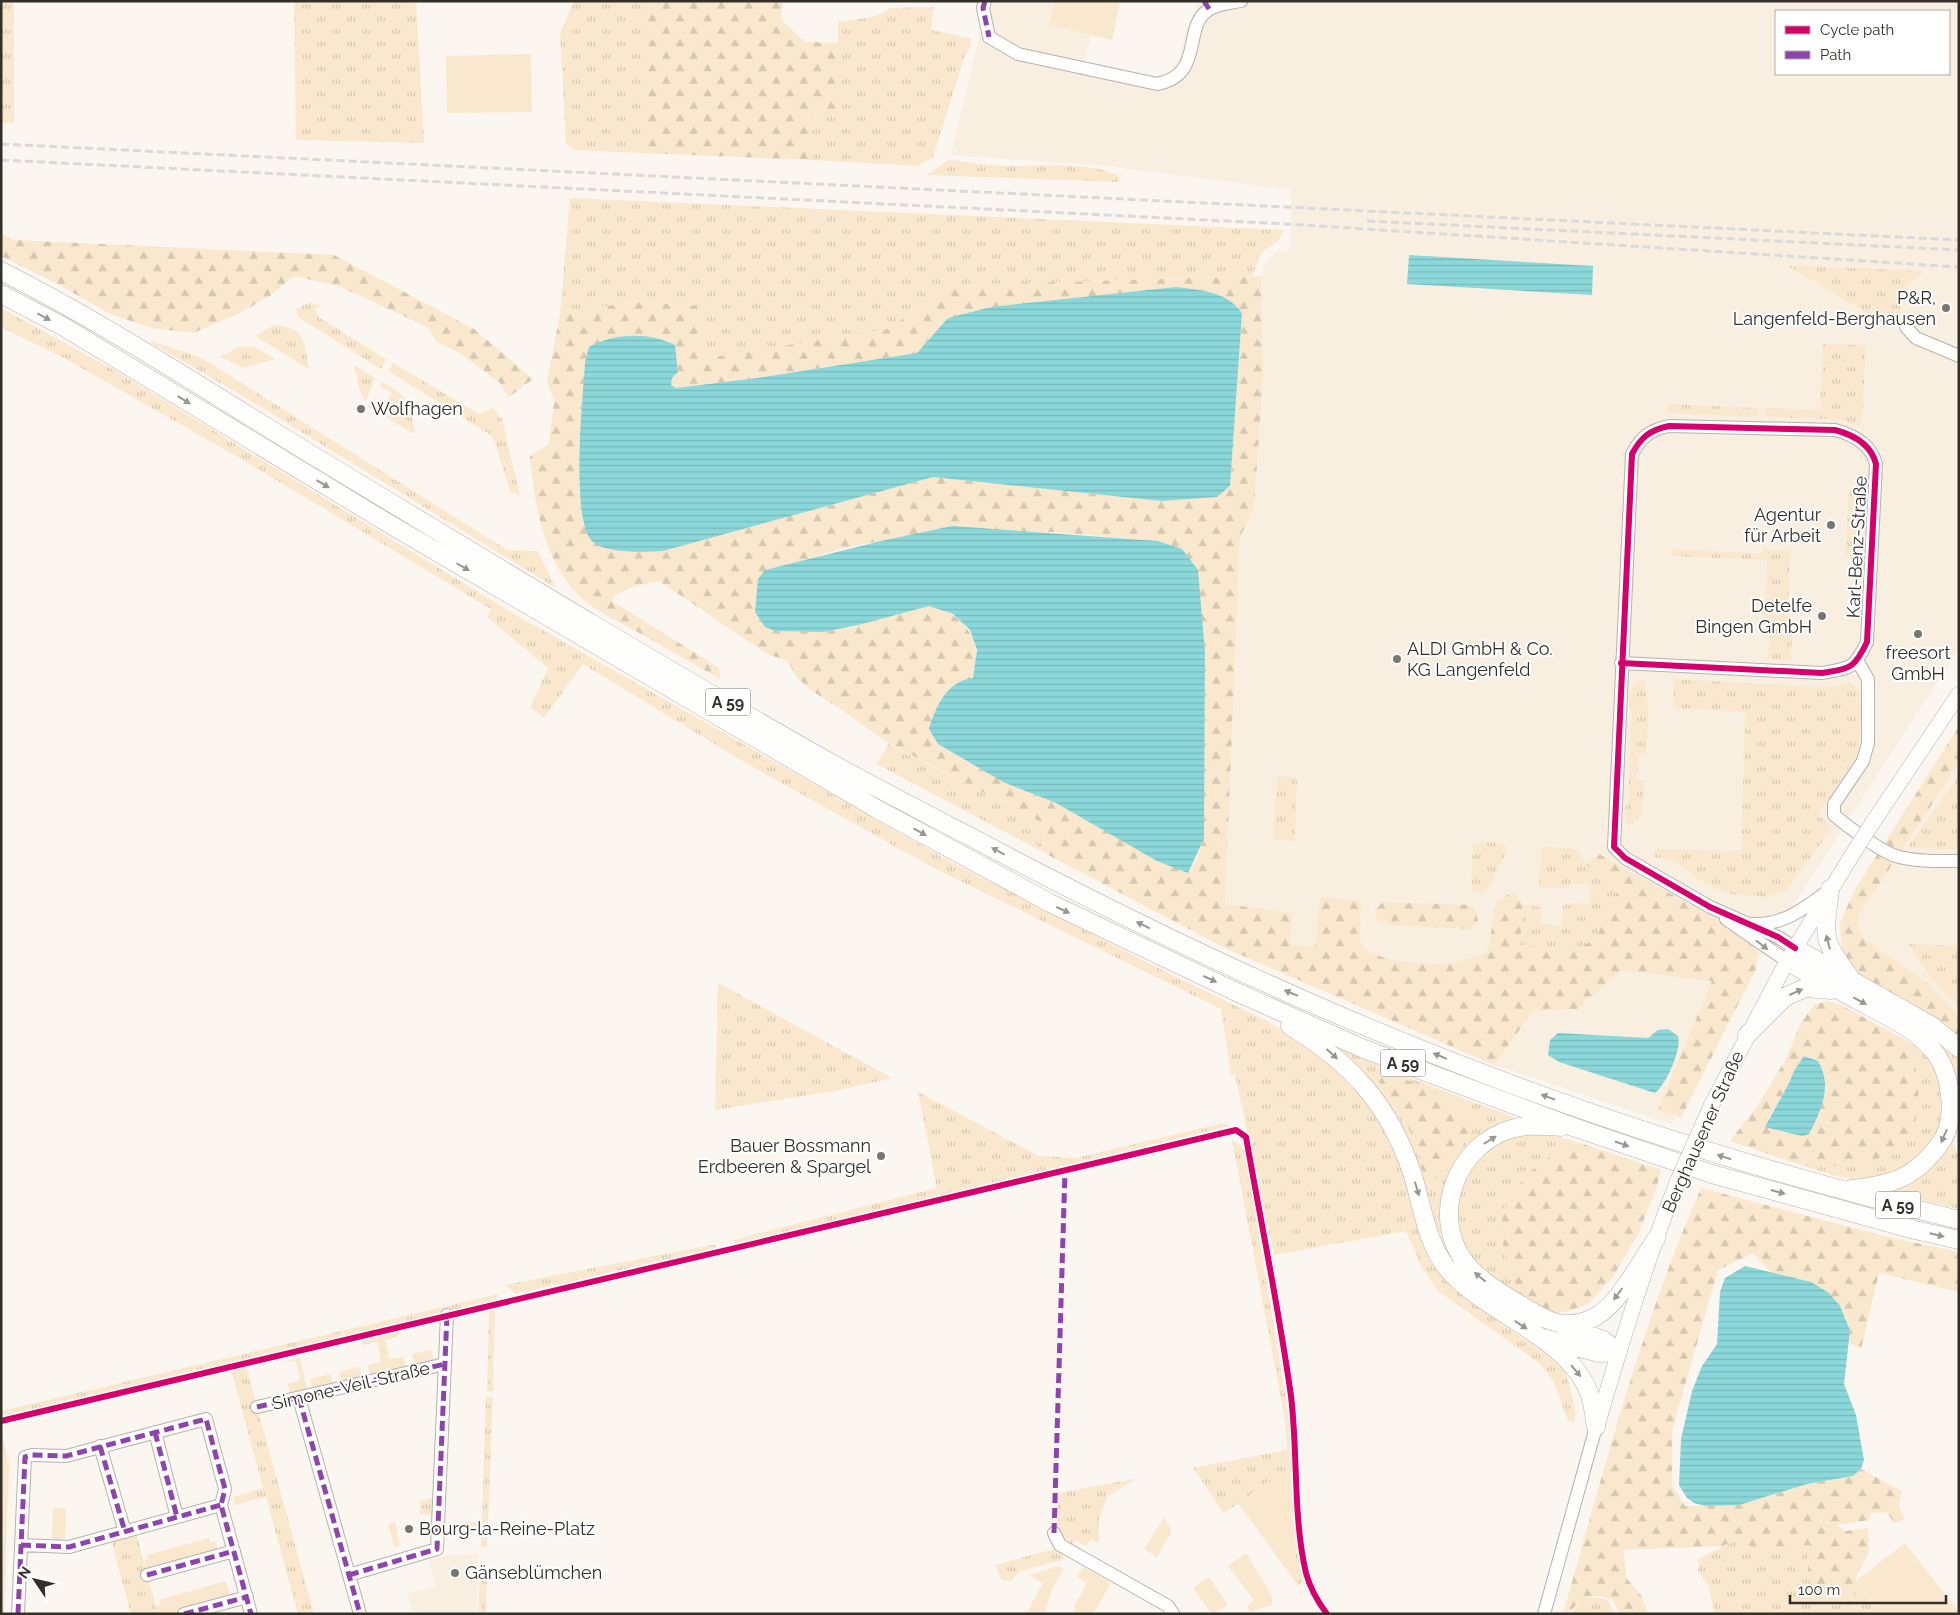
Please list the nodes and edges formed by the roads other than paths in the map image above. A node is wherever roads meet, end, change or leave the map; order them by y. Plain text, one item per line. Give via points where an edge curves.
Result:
1 (985, 1) edge
2 (1241, 1) edge
3 (1206, 5) edge
4 (1, 272) edge
5 (1, 294) edge
6 (1906, 327) dead end
7 (1959, 356) edge
8 (1858, 662) junction
9 (1622, 663) junction
10 (1959, 694) edge
11 (1959, 861) edge
12 (1830, 889) junction
13 (1710, 907) junction
14 (1750, 923) junction
15 (1791, 955) junction
16 (1847, 986) junction
17 (1232, 990) junction
18 (1747, 1035) junction
19 (1959, 1048) edge
20 (1576, 1128) junction
21 (1837, 1191) junction
22 (1959, 1220) edge
23 (1656, 1239) junction
24 (1959, 1240) edge
25 (447, 1315) dead end
26 (1562, 1325) junction
27 (1541, 1338) junction
28 (1618, 1352) junction
29 (445, 1364) junction
30 (299, 1398) junction
31 (257, 1407) dead end
32 (1596, 1427) junction
33 (155, 1432) junction
34 (100, 1446) junction
35 (221, 1504) junction
36 (177, 1517) junction
37 (125, 1532) junction
38 (1054, 1533) dead end
39 (21, 1545) junction
40 (234, 1551) junction
41 (148, 1575) dead end
42 (349, 1575) junction
43 (247, 1597) junction
44 (18, 1614) edge
45 (184, 1614) edge
46 (251, 1614) edge
47 (360, 1614) edge
48 (1174, 1614) edge
49 (1544, 1614) edge

1 - 3 street via 983,8 989,37 1018,54 1157,84 1170,80 1188,62
2 - 3 street
21 -> 4 highway, A 59 via 1686,1146 1486,1075 1233,968 1057,882 835,765 114,334
5 -> 17 highway, A 59 via 64,327 391,525 877,809 1050,903
6 - 7 street via 1916,338
8 - 9 street via 1822,673
8 - 9 street, Karl-Benz-Straße via 1867,642 1876,464 1863,443 1850,434 1835,430 1670,426 1654,429 1639,440 1632,454
8 - 11 street via 1868,679 1868,742 1862,761 1834,804 1834,815 1896,856
9 - 13 street, Karl-Benz-Straße via 1614,847 1625,858
10 - 12 main road, Berghausener Straße, bridge
12 - 14 street, Karl-Benz-Straße via 1804,910 1783,920
12 - 15 main road, Berghausener Straße
16 -> 12 highway via 1825,932
13 - 14 street, Karl-Benz-Straße
13 -> 15 street, Karl-Benz-Straße
14 - 15 street, Karl-Benz-Straße
15 - 16 highway
15 - 18 main road, Berghausener Straße
18 -> 16 highway via 1785,997 1805,988
16 - 19 highway via 1932,1026
16 -> 21 highway via 1931,1047 1947,1074 1951,1106 1946,1136 1929,1160 1910,1174 1880,1186
17 - 20 highway, A 59 via 1364,1049
17 -> 27 highway via 1322,1046 1365,1086 1400,1140 1432,1243 1450,1273 1472,1293
18 - 23 main road, Berghausener Straße, bridge via 1711,1106
20 -> 24 highway, A 59 via 1712,1174
26 -> 20 highway via 1538,1315 1478,1276 1455,1244 1449,1201 1458,1173 1473,1152 1490,1139 1526,1126
21 - 22 highway, A 59
23 -> 26 highway via 1606,1308 1594,1318
23 - 28 main road, Berghausener Straße
25 - 29 street
26 - 28 highway via 1603,1340
27 - 28 highway via 1599,1353
27 -> 32 highway via 1583,1380 1589,1392
28 - 32 main road, Berghausener Straße
29 - 30 street, Simone-Veil-Straße
29 - 42 street via 436,1549
30 - 31 street, Simone-Veil-Straße
30 - 42 street
32 - 49 street, Berghausener Straße
33 - 34 street
33 - 35 street via 206,1419 225,1489
33 - 36 street
34 - 37 street
34 - 39 street via 66,1456 25,1457
35 - 36 street
35 - 40 street
36 - 37 street
37 - 39 street via 69,1547
38 - 48 street via 1060,1544 1168,1606
39 - 44 street
40 - 41 street
40 - 43 street
42 - 47 street
43 - 45 street
43 - 46 street

